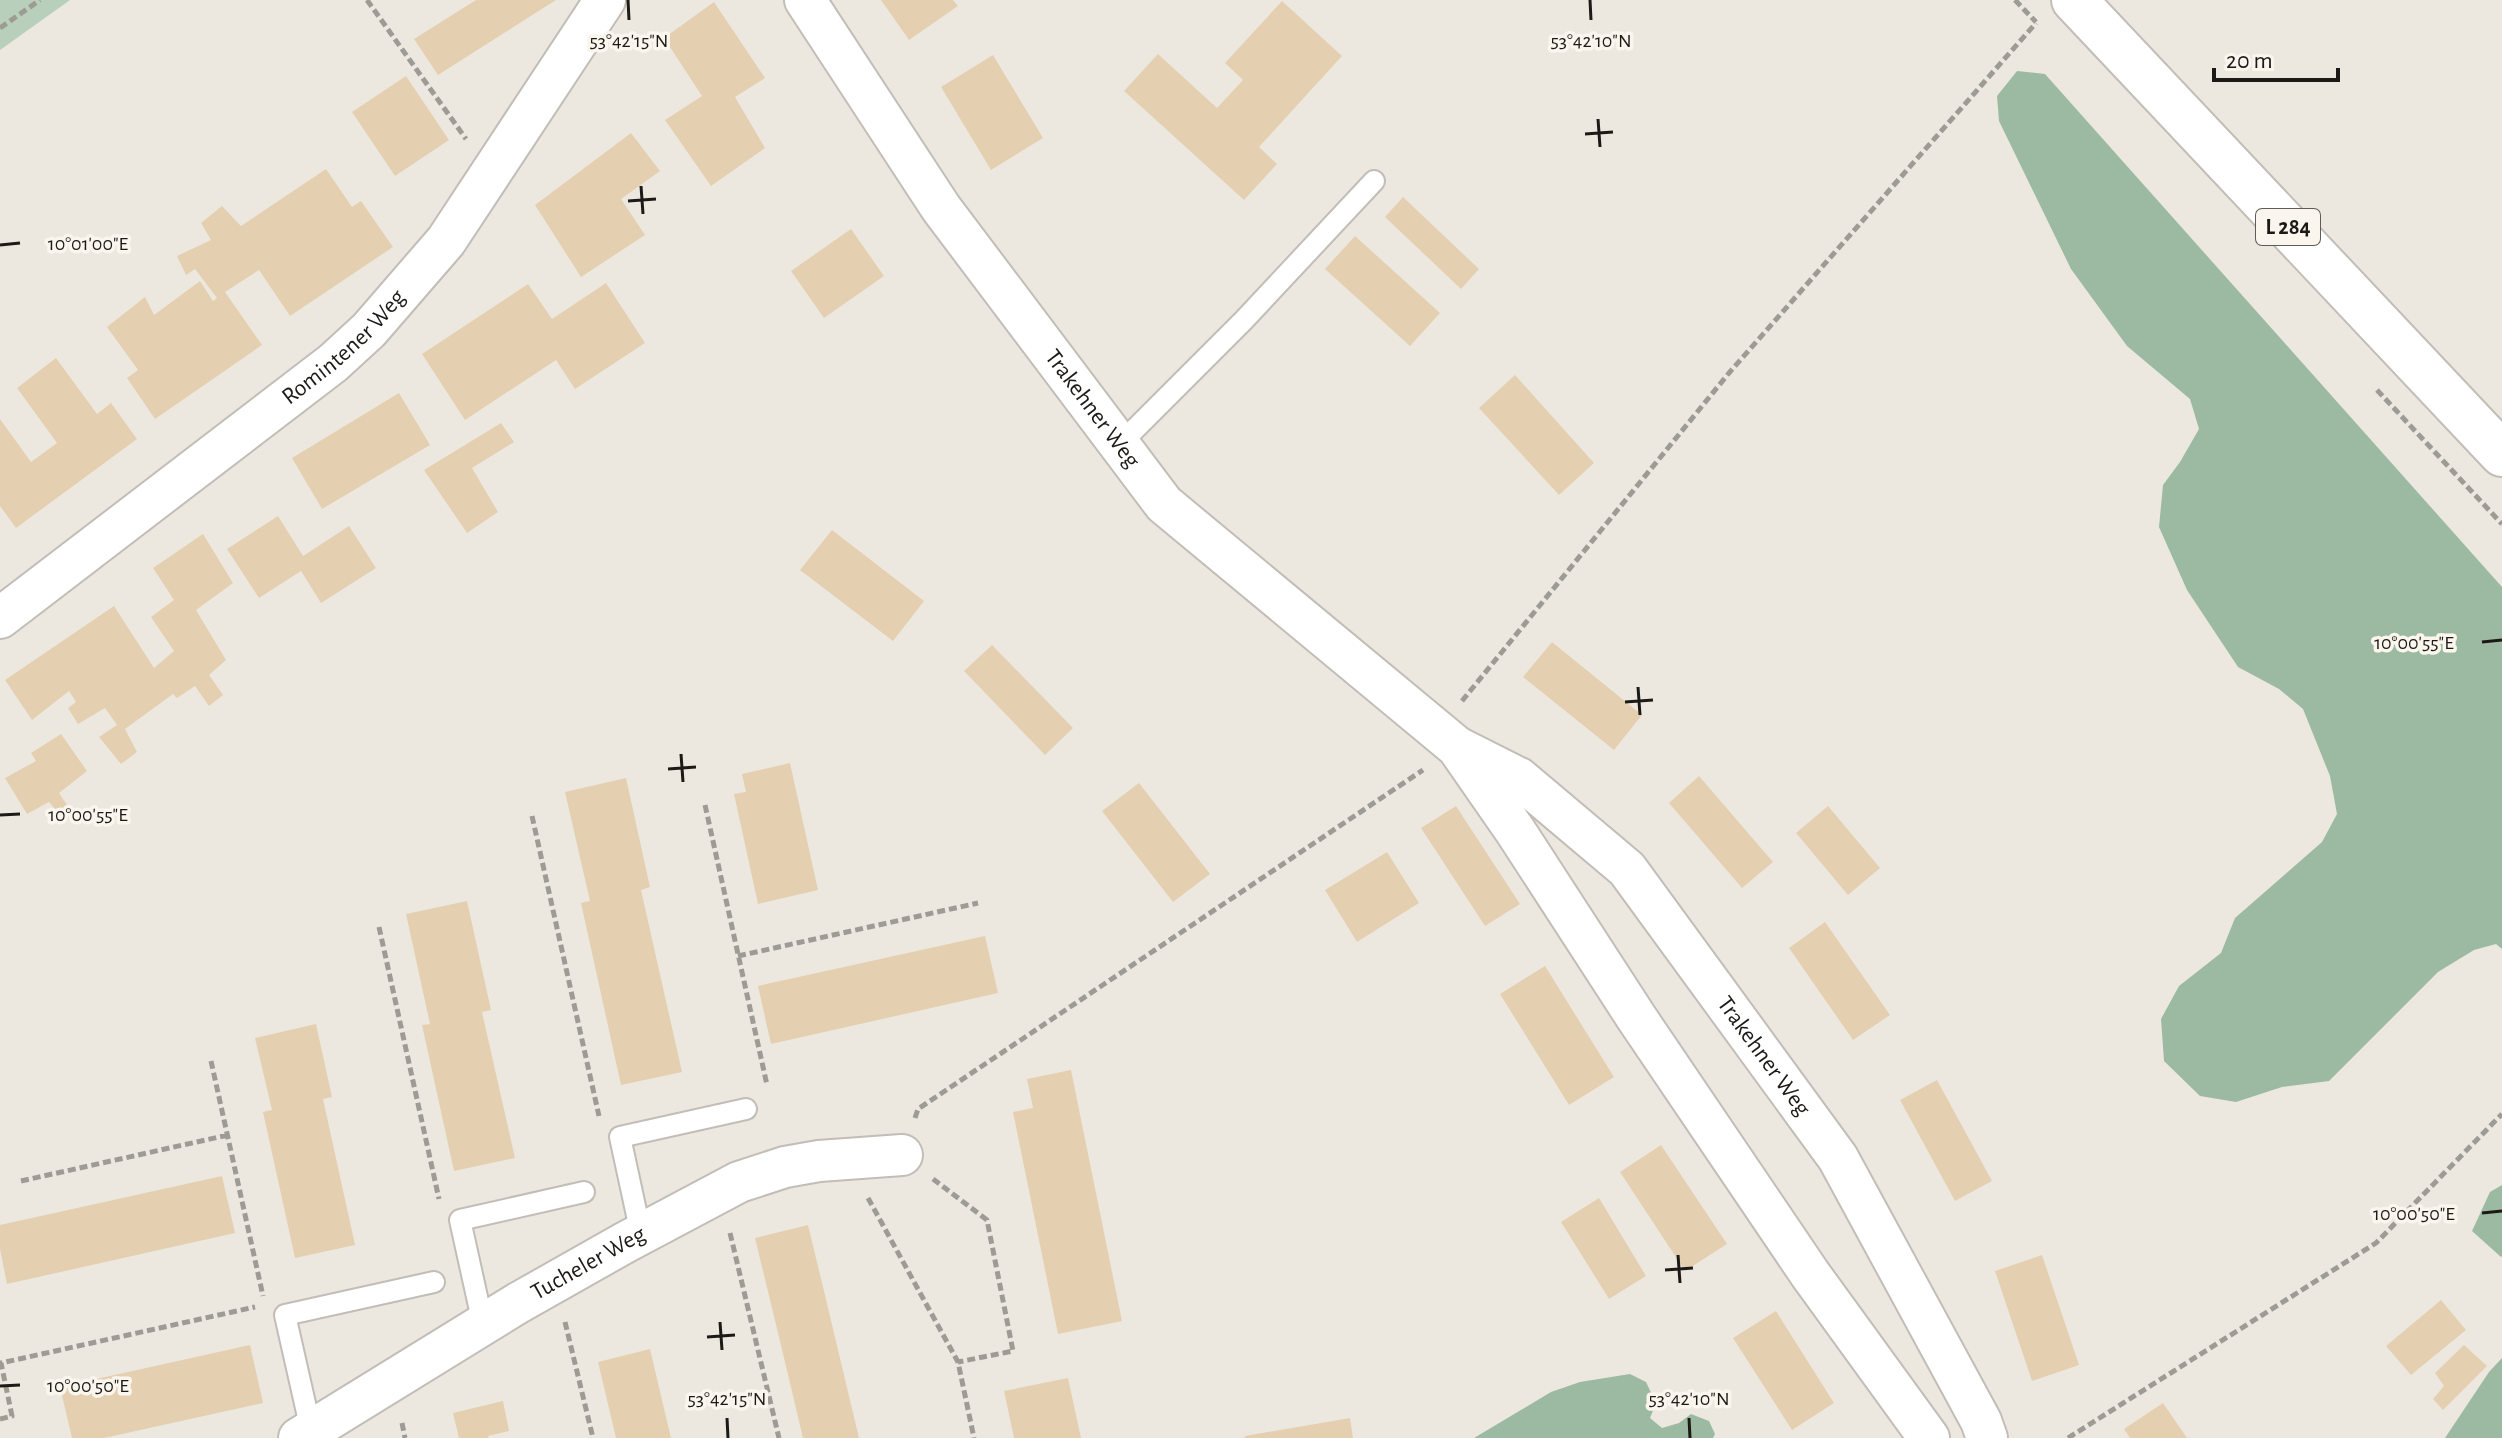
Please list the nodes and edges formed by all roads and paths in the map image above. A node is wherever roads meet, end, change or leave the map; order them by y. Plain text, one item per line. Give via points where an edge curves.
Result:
1 (40, 0) edge
2 (367, 0) edge
3 (605, 0) edge
4 (805, 0) edge
5 (2074, 0) edge
6 (2036, 23) dead end
7 (0, 28) edge
8 (489, 173) junction
9 (1374, 181) dead end
10 (1119, 445) junction
11 (2502, 454) edge
12 (0, 618) edge
13 (1448, 738) junction
14 (705, 805) dead end
15 (532, 816) dead end
16 (978, 903) dead end
17 (379, 927) dead end
18 (738, 956) junction
19 (211, 1061) dead end
20 (768, 1092) dead end
21 (746, 1109) dead end
22 (2502, 1114) edge
23 (600, 1120) dead end
24 (228, 1135) junction
25 (902, 1155) junction
26 (803, 1164) junction
27 (21, 1181) dead end
28 (720, 1191) junction
29 (584, 1192) dead end
30 (441, 1208) dead end
31 (641, 1234) junction
32 (434, 1282) dead end
33 (555, 1282) junction
34 (483, 1324) junction
35 (958, 1362) junction
36 (0, 1419) edge
37 (305, 1434) edge
38 (593, 1438) edge
39 (779, 1438) edge
40 (974, 1438) edge
41 (1929, 1438) edge
42 (1987, 1438) edge
43 (2068, 1438) edge

1 - 7 path
2 - 8 path
3 - 8 street, Romintener Weg
4 - 10 street, Trakehner Weg via 941,208
5 - 11 main road, L 284
6 - 13 path via 1729,373
8 - 12 street, Romintener Weg via 446,241 342,355
9 - 10 lane
10 - 13 street, Trakehner Weg via 1164,504
13 - 25 path via 918,1109
13 - 41 street, Trakehner Weg via 1801,1261
13 - 42 street, Trakehner Weg via 1519,778 1627,869 1838,1158
14 - 18 path
15 - 23 path
16 - 18 path
17 - 30 path
18 - 20 path
19 - 24 path
21 - 31 lane via 620,1137
22 - 43 path via 2376,1243
24 - 27 path
24 - 36 path via 265,1305 1,1363 12,1416
25 - 26 street, Tucheler Weg
25 - 35 path via 987,1220 1013,1351
26 - 28 street, Tucheler Weg
26 - 35 path via 861,1185
28 - 31 street, Tucheler Weg
28 - 39 path
29 - 34 lane via 460,1220
31 - 33 street, Tucheler Weg
32 - 37 lane via 285,1315
33 - 34 street, Tucheler Weg
33 - 38 path
34 - 37 street, Tucheler Weg
35 - 40 path

